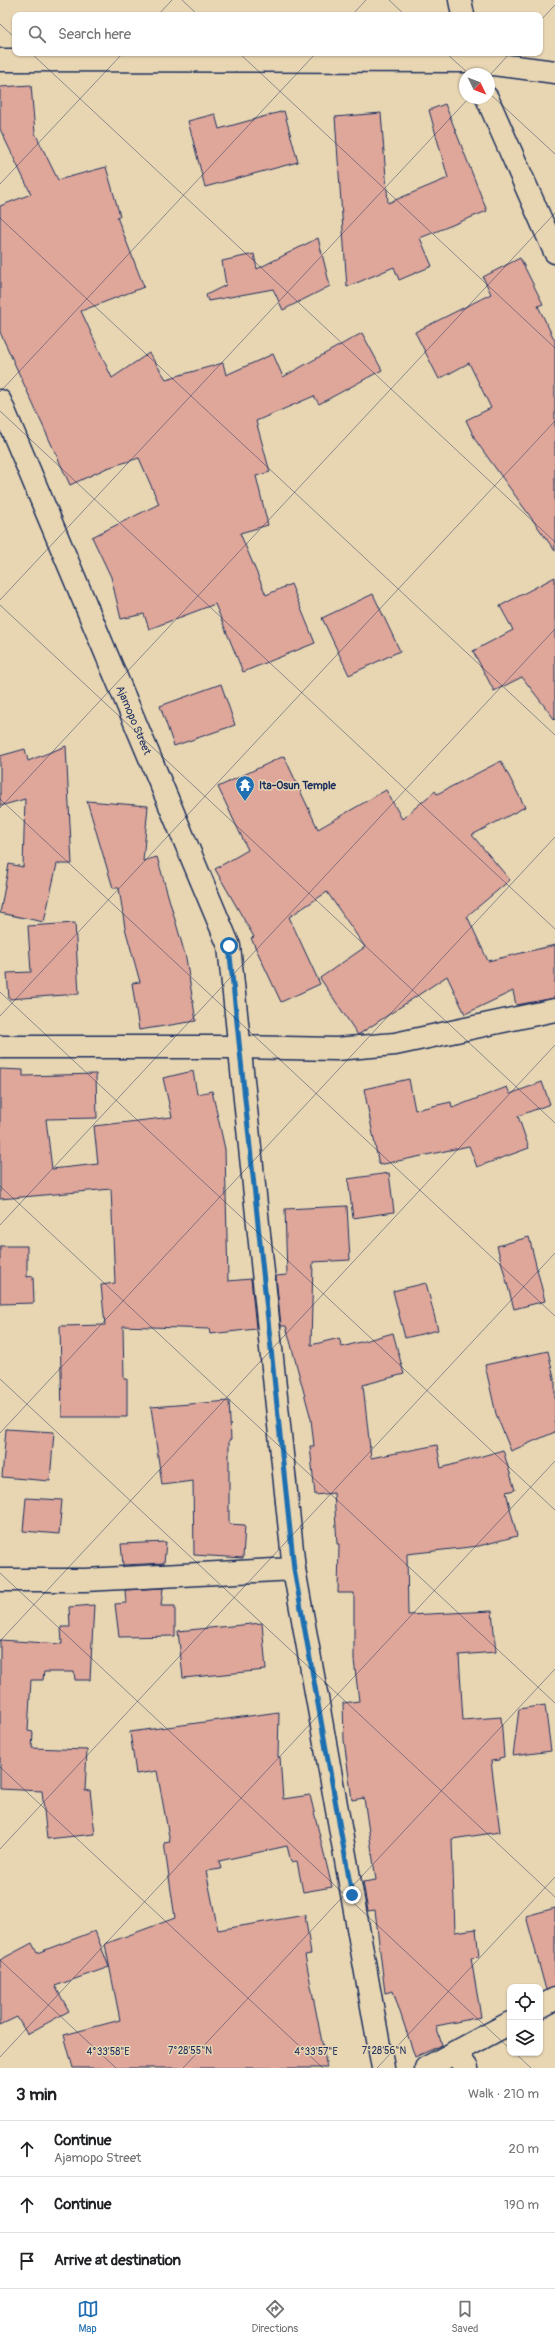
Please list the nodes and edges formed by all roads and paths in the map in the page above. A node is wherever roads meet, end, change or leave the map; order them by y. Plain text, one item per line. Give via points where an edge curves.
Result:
1 (460, 0) edge
2 (462, 12) edge
3 (0, 60) edge
4 (472, 63) edge
5 (555, 72) edge
6 (490, 104) edge
7 (555, 252) edge
8 (0, 401) edge
9 (555, 1010) edge
10 (0, 1047) edge
11 (240, 1047) junction
12 (294, 1569) junction
13 (0, 1580) edge
14 (555, 1999) edge
15 (543, 2005) edge
16 (507, 2025) edge
17 (461, 2060) edge
18 (383, 2068) edge
19 (426, 2068) edge

1 - 2 street
3 - 4 street
4 - 5 street
6 - 7 street
8 - 11 street, Ajamopo Street via 229,946
9 - 11 street via 395,1044 336,1049
10 - 11 street
11 - 12 street, Ajamopo Street
12 - 13 street via 85,1580
12 - 18 street, Ajamopo Street
14 - 15 street
16 - 17 street
17 - 19 street

